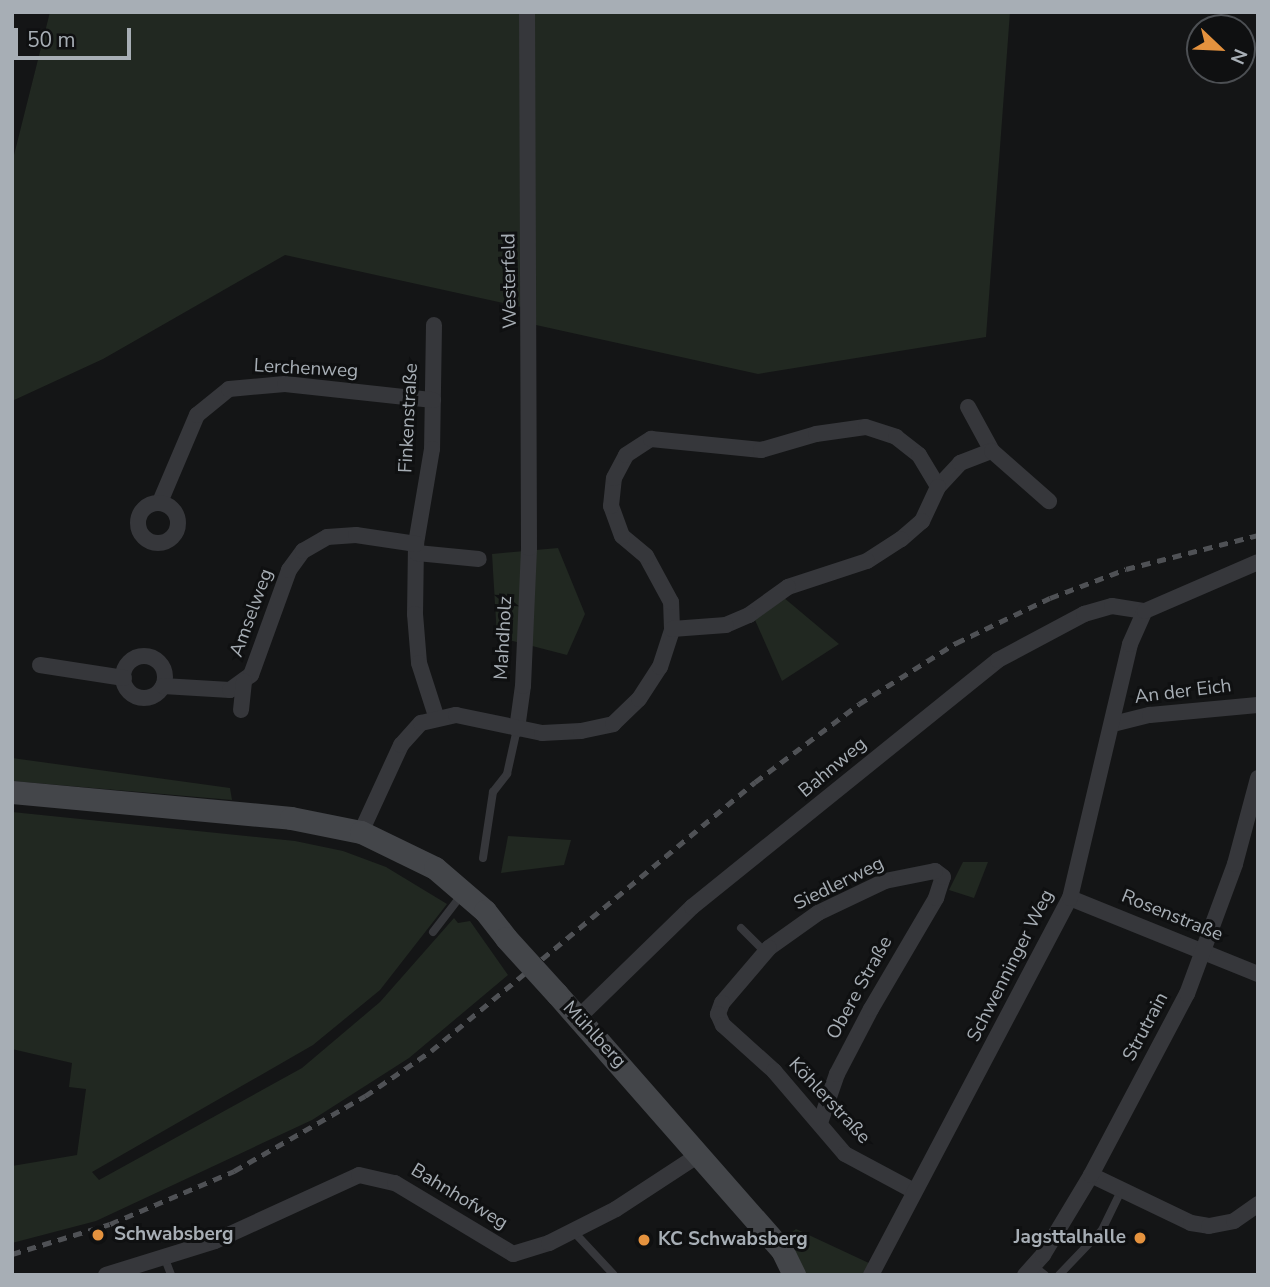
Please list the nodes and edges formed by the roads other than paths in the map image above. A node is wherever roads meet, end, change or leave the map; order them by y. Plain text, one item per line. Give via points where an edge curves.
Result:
1 (527, 12) edge
2 (434, 325) dead end
3 (433, 400) junction
4 (968, 407) dead end
5 (992, 450) junction
6 (939, 487) junction
7 (1049, 501) dead end
8 (160, 502) dead end
9 (417, 548) junction
10 (529, 548) joint
11 (479, 559) dead end
12 (1258, 562) edge
13 (1145, 611) junction
14 (672, 629) junction
15 (40, 665) dead end
16 (124, 678) junction
17 (244, 681) junction
18 (163, 686) junction
19 (1258, 705) edge
20 (241, 710) dead end
21 (436, 716) junction
22 (1113, 724) junction
23 (517, 729) junction
24 (1258, 778) edge
25 (12, 792) edge
26 (1252, 828) edge
27 (361, 832) junction
28 (482, 858) dead end
29 (943, 877) joint
30 (464, 891) junction
31 (1070, 898) junction
32 (741, 928) dead end
33 (433, 932) dead end
34 (1203, 950) junction
35 (765, 952) junction
36 (1258, 974) edge
37 (579, 1017) junction
38 (723, 1025) joint
39 (820, 1122) junction
40 (700, 1154) junction
41 (1091, 1174) junction
42 (914, 1191) junction
43 (1121, 1191) junction
44 (1258, 1204) edge
45 (573, 1231) junction
46 (168, 1267) edge
47 (1035, 1272) edge
48 (106, 1275) edge
49 (614, 1275) edge
50 (794, 1275) edge
51 (872, 1275) edge
52 (1059, 1275) edge

1 - 10 street, Westerfeld
2 - 3 street, Finkenstraße
3 - 8 street, Lerchenweg via 285,384 229,389 197,415
3 - 9 street, Finkenstraße via 432,449
4 - 5 street
5 - 6 street via 960,463
5 - 7 street
6 - 14 street via 922,521 867,561 788,587 726,625
6 - 14 street via 919,455 897,437 866,427 816,434 761,450 651,439 626,455 614,478 611,506 622,536 646,556 671,602
9 - 11 street
9 - 17 street, Amselweg via 346,536 327,537 303,551 289,570 257,662
9 - 21 street, Finkenstraße via 419,663
10 - 23 street, Mahdholz
12 - 13 street
13 - 22 street, Schwenninger Weg via 1130,645
13 - 37 street, Bahnweg via 1112,606 1084,614 998,660 692,907
14 - 23 street via 660,667 639,699 612,724 542,733
15 - 16 street, Amselweg
16 - 18 street, Amselweg via 130,692 142,698 155,695
16 - 18 street via 133,660 151,657 165,673
17 - 18 street, Amselweg via 230,690
17 - 20 street, Amselweg
19 - 22 street, An der Eich via 1150,715
21 - 23 street via 456,715
21 - 27 street via 421,723 401,745
22 - 31 street, Schwenninger Weg
23 - 28 lane via 507,774 493,792
24 - 26 street, Strutrain
25 - 27 street, Mühlberg via 291,818
26 - 34 street, Strutrain
27 - 30 street, Mühlberg via 435,868
29 - 35 street, Siedlerweg via 935,871 885,881 818,913
29 - 39 street, Obere Straße via 936,898 837,1074
30 - 33 lane
30 - 37 street, Mühlberg, bridge
31 - 34 street, Rosenstraße
31 - 42 street, Schwenninger Weg
32 - 35 lane
34 - 36 street, Rosenstraße
34 - 41 street, Strutrain via 1172,1024
35 - 38 street, Siedlerweg via 722,1003 718,1014
37 - 40 street, Mühlberg
38 - 39 street, Köhlerstraße via 774,1071
39 - 42 street, Köhlerstraße via 845,1154
40 - 45 street, Bahnhofweg
40 - 50 street, Mühlberg via 782,1250
41 - 43 street
41 - 47 street, Strutrain
42 - 51 street, Schwenninger Weg
43 - 44 street via 1191,1223 1209,1226 1234,1221
43 - 52 lane via 1102,1230
45 - 46 street, Bahnhofweg via 513,1254 395,1183 359,1175
45 - 49 lane
46 - 48 street, Bahnhofweg

